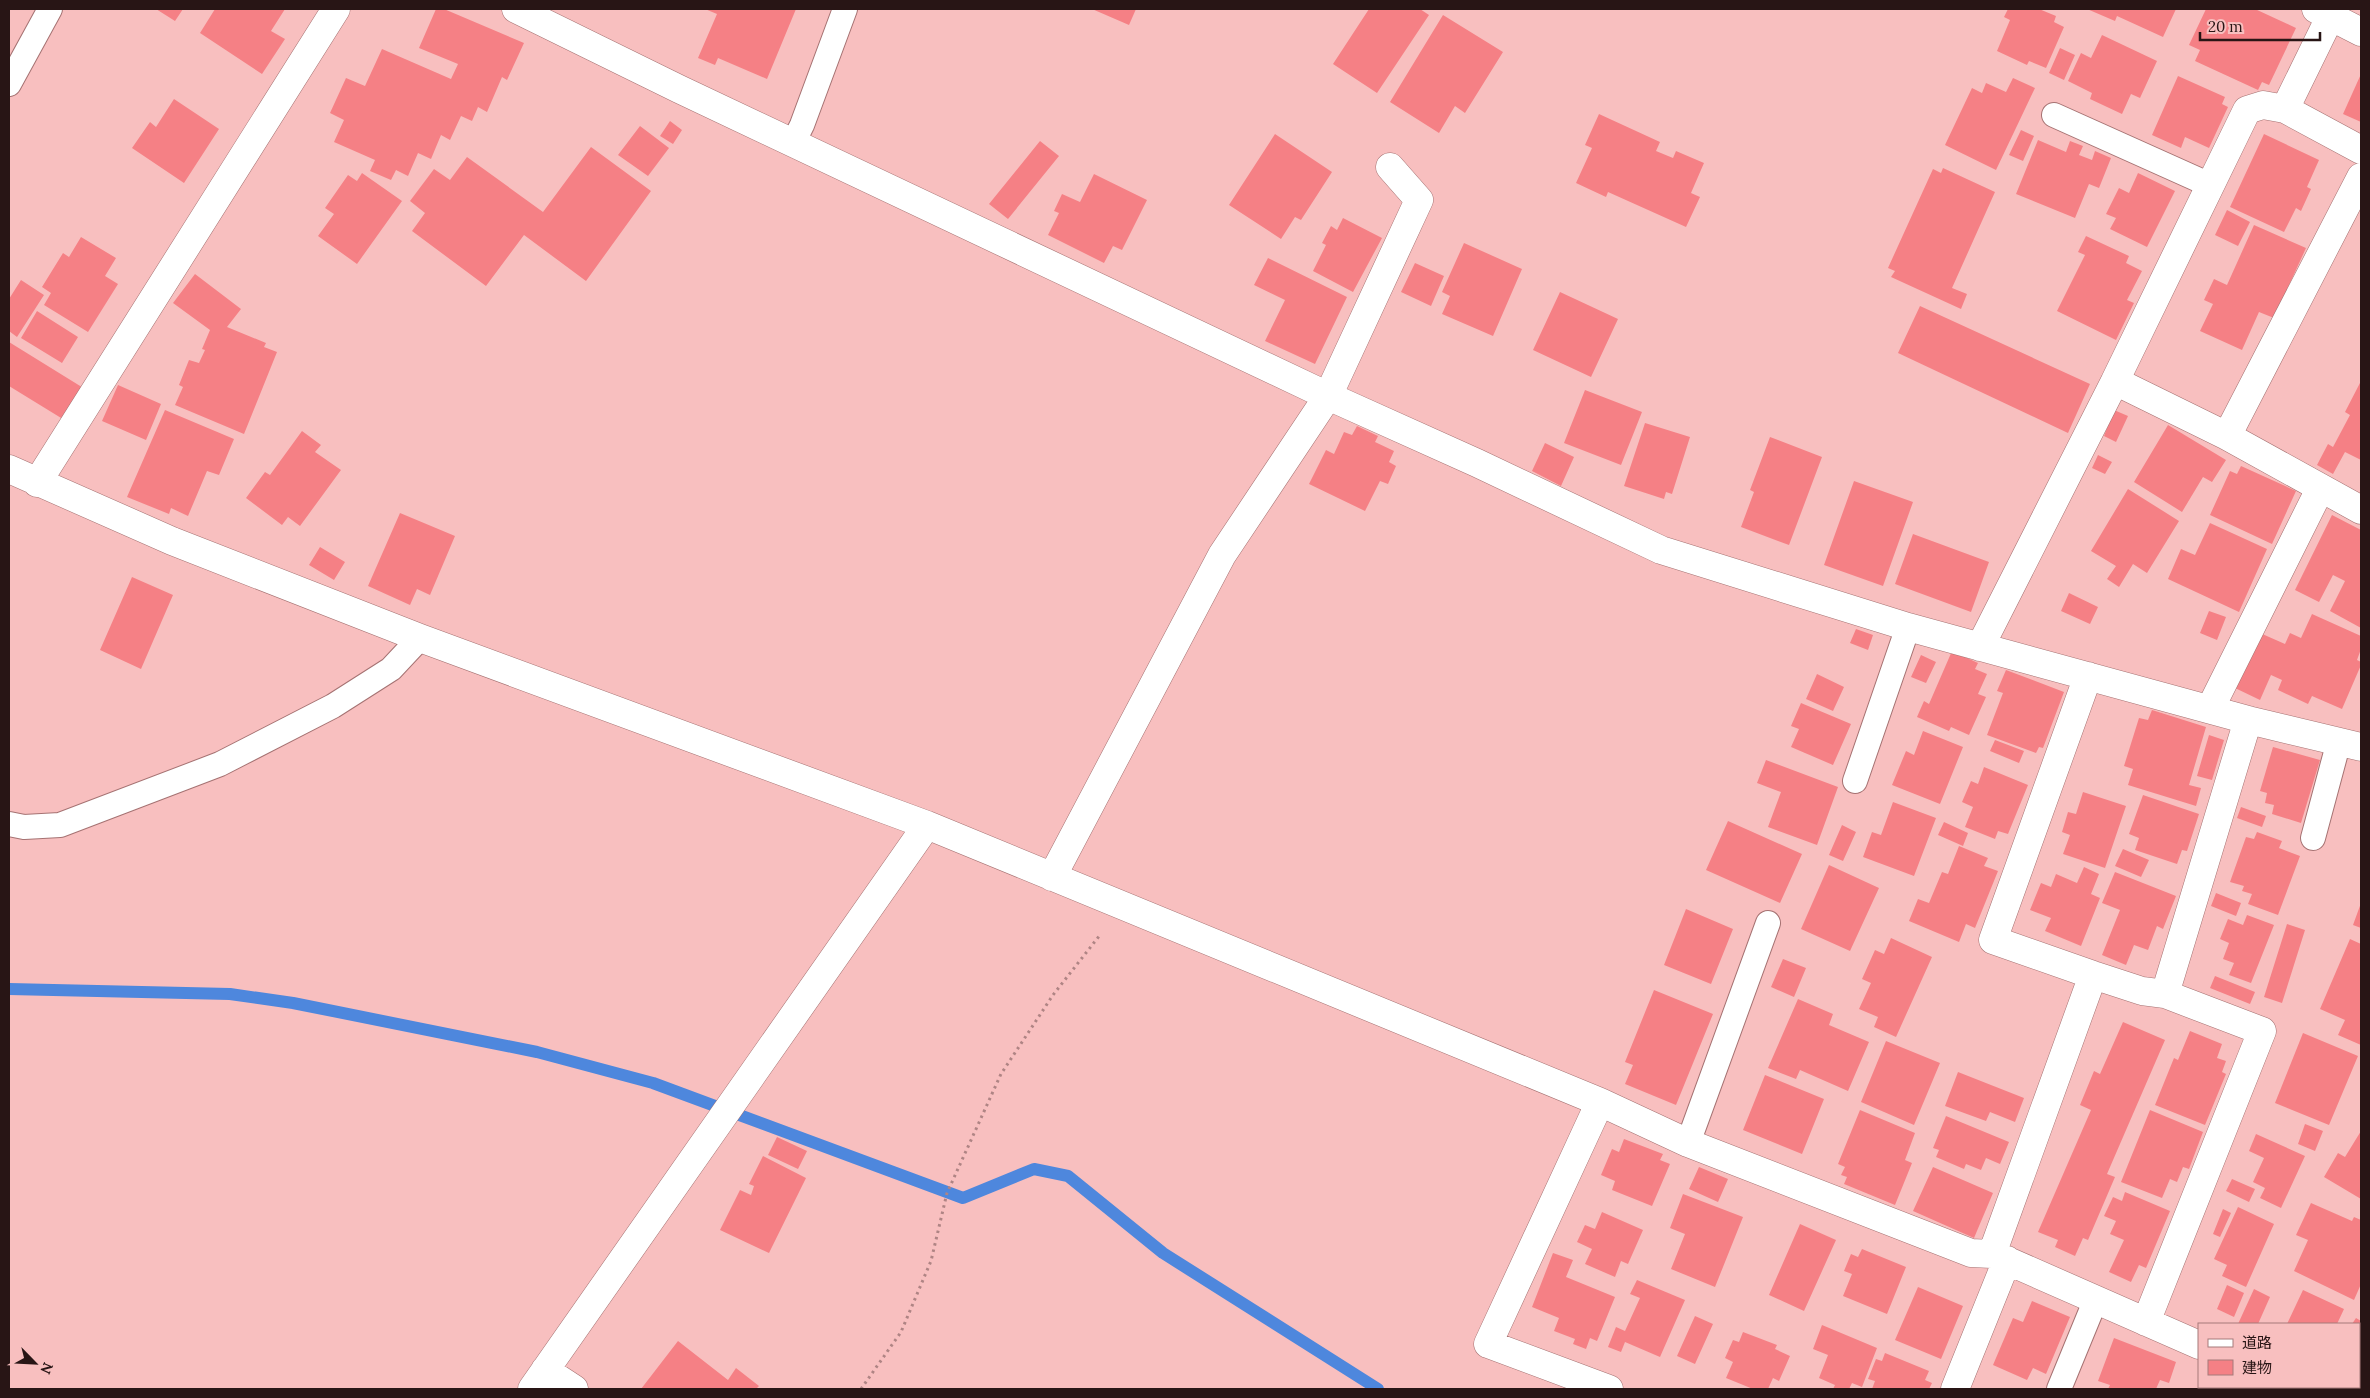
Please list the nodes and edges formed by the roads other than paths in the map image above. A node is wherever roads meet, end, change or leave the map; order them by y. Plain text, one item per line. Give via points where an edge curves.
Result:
1 (50, 9) edge
2 (336, 9) edge
3 (516, 9) edge
4 (845, 9) edge
5 (2327, 11) edge
6 (2361, 32) edge
7 (9, 84) edge
8 (2285, 109) junction
9 (2054, 115) dead end
10 (792, 143) junction
11 (2361, 150) edge
12 (1390, 167) dead end
13 (2361, 177) edge
14 (2210, 185) junction
15 (2115, 381) junction
16 (1328, 396) junction
17 (2227, 436) junction
18 (9, 468) edge
19 (37, 483) junction
20 (2320, 489) junction
21 (2361, 510) edge
22 (1908, 627) junction
23 (420, 638) junction
24 (1980, 647) junction
25 (2088, 676) junction
26 (2210, 709) junction
27 (2248, 720) junction
28 (2350, 744) edge
29 (1854, 781) dead end
30 (9, 824) edge
31 (927, 825) junction
32 (2313, 838) dead end
33 (1052, 877) junction
34 (1768, 923) dead end
35 (2093, 975) junction
36 (2166, 994) junction
37 (1600, 1102) junction
38 (1688, 1143) junction
39 (1999, 1257) junction
40 (2096, 1300) junction
41 (2146, 1322) junction
42 (2198, 1345) edge
43 (538, 1380) edge
44 (574, 1389) edge
45 (1609, 1389) edge
46 (1955, 1389) edge
47 (2059, 1389) edge

1 - 7 lane
2 - 19 street
3 - 10 street
4 - 10 lane via 802,125
5 - 6 street
5 - 8 street
8 - 11 street
8 - 14 street via 2263,105 2247,110
9 - 14 lane
10 - 16 street
12 - 16 street via 1418,200
13 - 17 street
14 - 15 street
15 - 17 street
15 - 24 street
16 - 22 street via 1661,550
16 - 33 street via 1222,555
17 - 20 street
18 - 19 street
19 - 23 street via 172,541
20 - 21 street
20 - 26 street
22 - 24 street
22 - 29 lane
23 - 30 lane via 391,668 333,706 220,764 60,825 24,827
23 - 31 street
24 - 25 street
25 - 26 street
25 - 35 street via 1993,940
26 - 27 street
27 - 28 street
27 - 36 street
28 - 32 lane
31 - 33 street
31 - 43 street
33 - 37 street
34 - 38 lane
35 - 36 street via 2142,991
35 - 39 street
36 - 41 street via 2262,1031
37 - 38 street
37 - 45 street via 1488,1344
38 - 39 street via 1971,1254
39 - 40 street
39 - 46 street
40 - 41 street
40 - 47 lane
41 - 42 street
43 - 44 street

